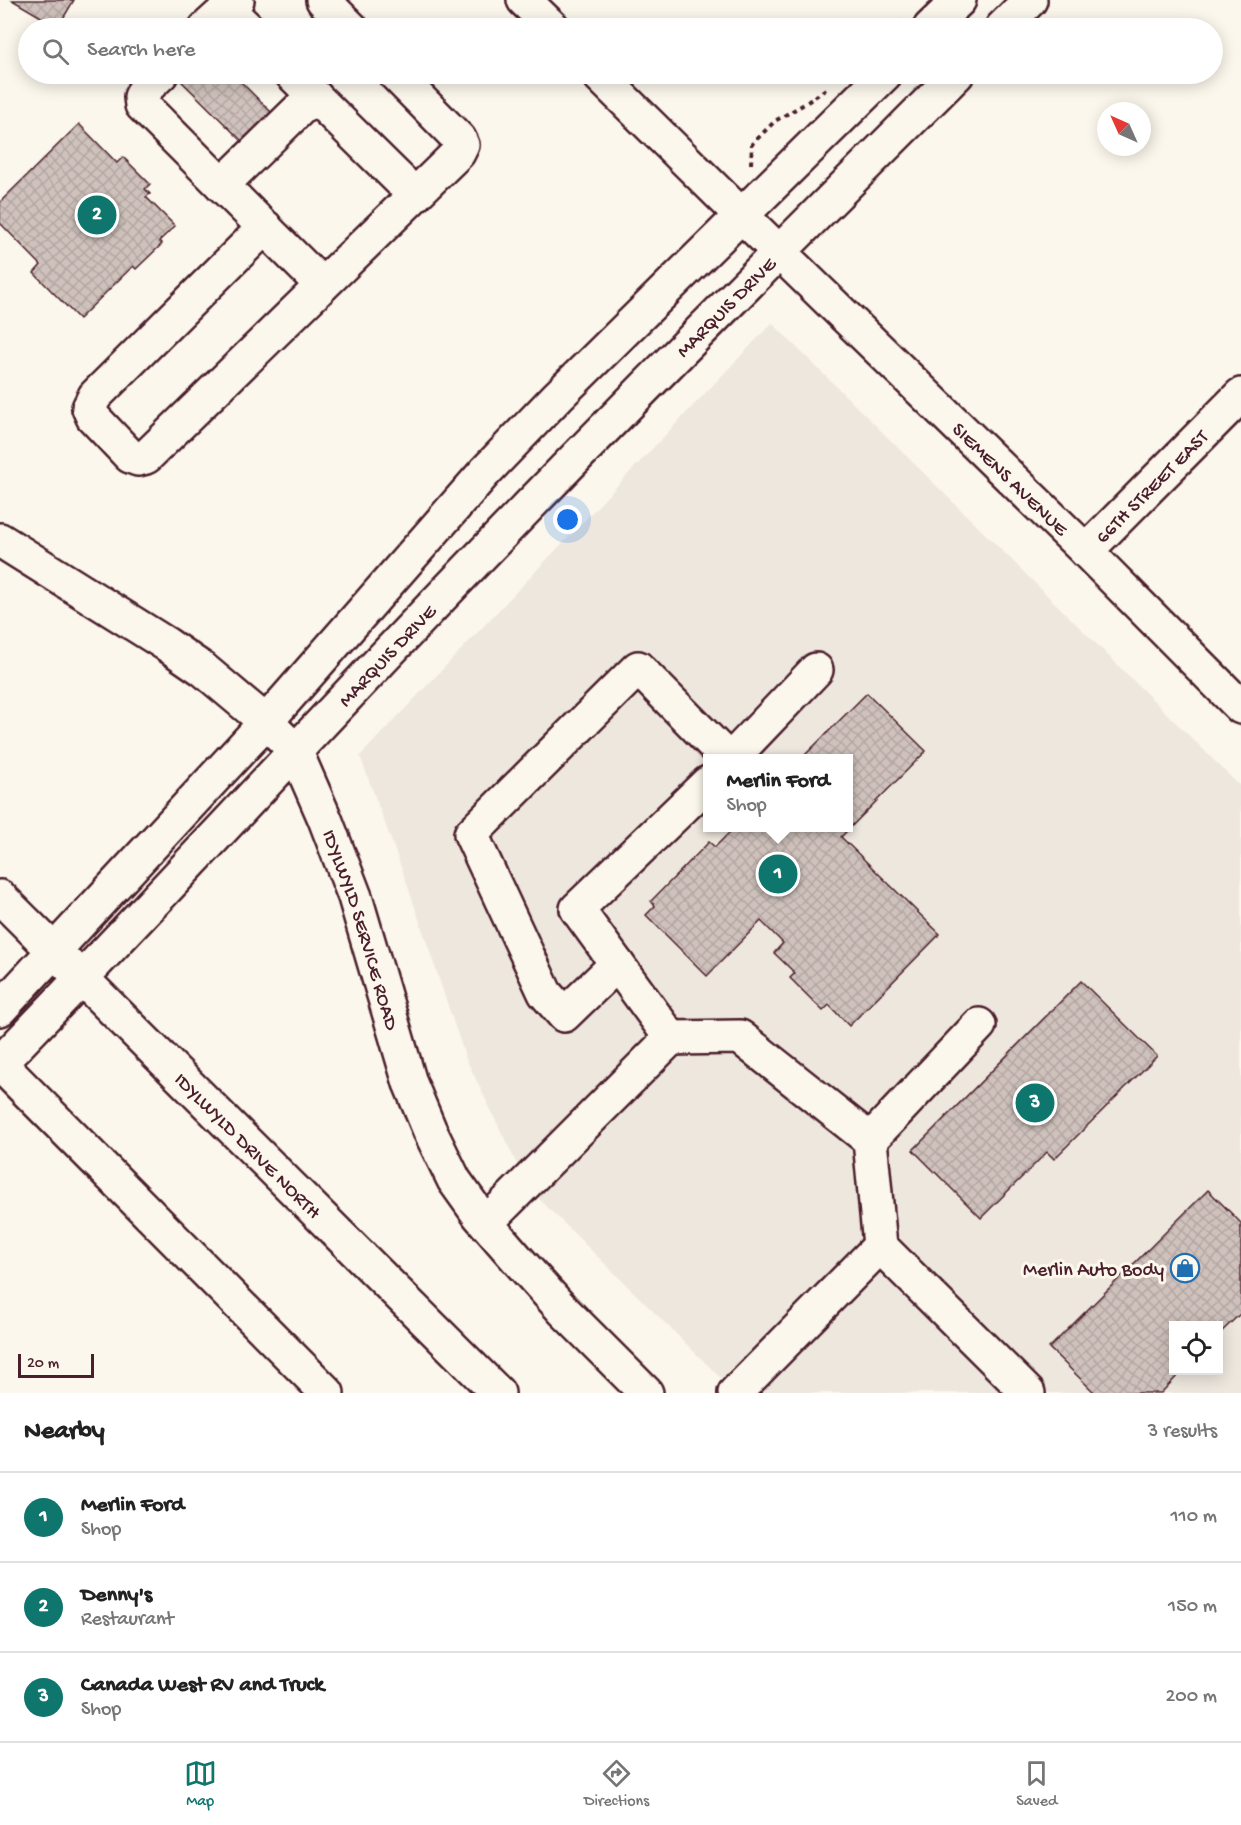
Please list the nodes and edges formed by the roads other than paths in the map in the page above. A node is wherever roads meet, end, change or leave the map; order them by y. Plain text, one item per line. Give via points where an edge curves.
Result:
1 (323, 0) edge
2 (524, 0) edge
3 (959, 0) edge
4 (1030, 0) edge
5 (341, 18) edge
6 (543, 18) edge
7 (940, 18) edge
8 (1012, 18) edge
9 (150, 84) edge
10 (303, 84) edge
11 (405, 84) edge
12 (608, 84) edge
13 (874, 84) edge
14 (947, 84) edge
15 (222, 185) junction
16 (415, 195) junction
17 (735, 209) junction
18 (265, 227) junction
19 (779, 252) junction
20 (322, 285) junction
21 (1241, 395) edge
22 (0, 540) edge
23 (1086, 550) junction
24 (816, 670) dead end
25 (1241, 707) edge
26 (266, 722) junction
27 (295, 750) junction
28 (722, 754) edge
29 (737, 754) edge
30 (703, 788) edge
31 (0, 897) edge
32 (55, 952) junction
33 (617, 964) junction
34 (81, 979) junction
35 (0, 1010) edge
36 (979, 1025) dead end
37 (671, 1038) junction
38 (0, 1064) edge
39 (870, 1140) junction
40 (486, 1223) junction
41 (880, 1246) junction
42 (327, 1393) edge
43 (498, 1393) edge
44 (646, 1393) edge
45 (735, 1393) edge
46 (1028, 1393) edge

1 - 5 main road
2 - 6 main road
3 - 7 main road
4 - 8 main road
9 - 15 main road via 141,97 142,105
10 - 15 main road
10 - 16 main road
11 - 16 main road via 462,145
12 - 17 main road
13 - 17 main road
14 - 19 main road, MARQUIS DRIVE
15 - 18 main road
16 - 20 main road
17 - 19 main road, MARQUIS DRIVE
17 - 26 main road via 485,472
18 - 20 main road
18 - 20 main road via 95,396 89,408 93,417 130,456 147,457
19 - 23 main road, SIEMENS AVENUE
19 - 27 main road, MARQUIS DRIVE
21 - 23 main road, 66TH STREET EAST
22 - 26 main road, IDYLWYLD SERVICE ROAD via 204,670
23 - 25 main road, SIEMENS AVENUE
24 - 29 main road
26 - 27 main road, IDYLWYLD SERVICE ROAD
26 - 32 main road
27 - 34 main road, MARQUIS DRIVE
27 - 40 main road, IDYLWYLD SERVICE ROAD via 356,897 410,1083 454,1180
28 - 33 main road via 638,668 471,834 545,993 564,1015
30 - 33 main road via 576,909
31 - 32 main road, IDYLWYLD DRIVE NORTH
32 - 34 main road, IDYLWYLD DRIVE NORTH
32 - 35 main road
33 - 37 main road
34 - 38 main road, MARQUIS DRIVE
34 - 43 main road, IDYLWYLD DRIVE NORTH
36 - 39 main road
37 - 39 main road via 740,1036
37 - 40 main road
38 - 42 main road
39 - 41 main road
40 - 44 main road, IDYLWYLD SERVICE ROAD via 563,1310
41 - 45 main road
41 - 46 main road

